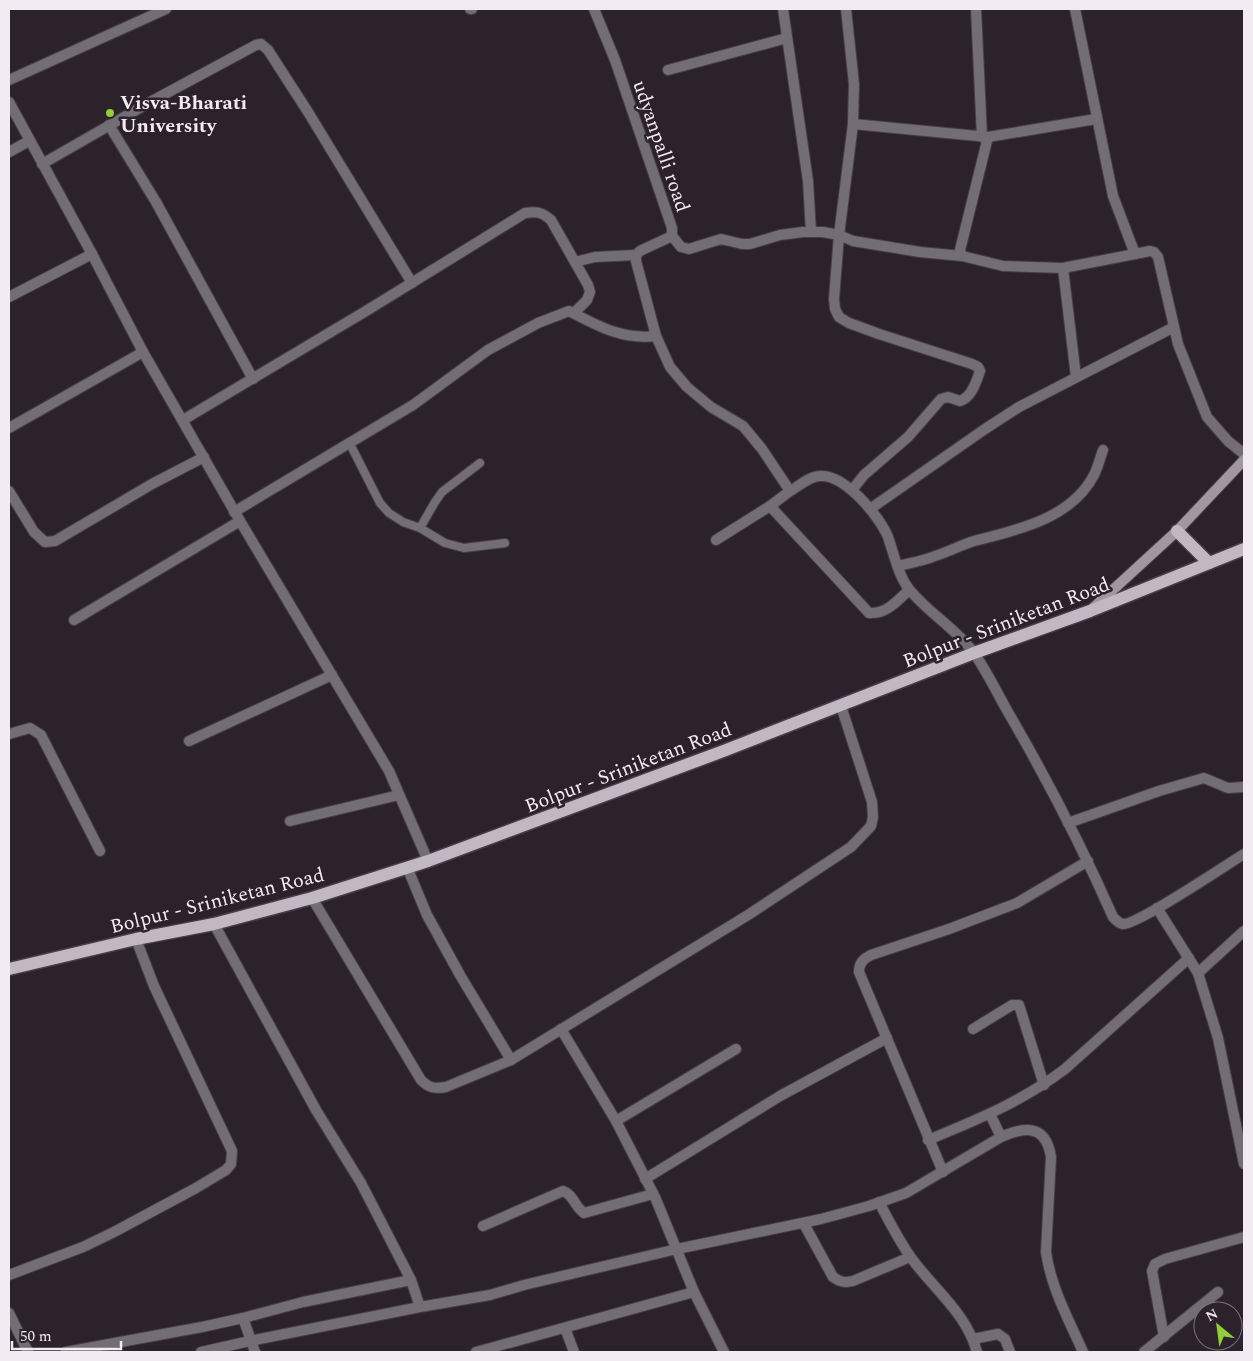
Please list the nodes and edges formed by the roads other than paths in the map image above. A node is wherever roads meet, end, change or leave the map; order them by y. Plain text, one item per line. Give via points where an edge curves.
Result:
1 (166, 9) edge
2 (594, 9) edge
3 (783, 9) edge
4 (846, 9) edge
5 (976, 9) edge
6 (1075, 9) edge
7 (787, 38) junction
8 (668, 70) dead end
9 (9, 80) edge
10 (9, 102) edge
11 (1096, 119) junction
12 (853, 124) junction
13 (110, 125) junction
14 (985, 137) junction
15 (29, 141) junction
16 (9, 152) edge
17 (42, 164) junction
18 (810, 232) junction
19 (838, 235) junction
20 (672, 236) junction
21 (92, 254) junction
22 (1135, 254) junction
23 (636, 256) junction
24 (962, 256) junction
25 (576, 262) junction
26 (1063, 268) junction
27 (412, 283) junction
28 (9, 297) edge
29 (574, 313) junction
30 (1174, 327) junction
31 (656, 336) junction
32 (144, 352) junction
33 (1076, 377) junction
34 (253, 379) junction
35 (184, 420) junction
36 (9, 428) edge
37 (349, 442) junction
38 (1103, 450) dead end
39 (1244, 454) edge
40 (204, 457) junction
41 (1244, 460) edge
42 (480, 463) dead end
43 (852, 490) junction
44 (9, 491) edge
45 (790, 491) junction
46 (770, 506) junction
47 (870, 509) junction
48 (237, 516) junction
49 (420, 528) junction
50 (1177, 531) junction
51 (716, 540) dead end
52 (505, 542) dead end
53 (1244, 549) edge
54 (1209, 563) junction
55 (898, 566) junction
56 (909, 590) junction
57 (1090, 611) junction
58 (74, 620) dead end
59 (974, 653) junction
60 (332, 675) junction
61 (841, 706) junction
62 (9, 734) edge
63 (189, 741) dead end
64 (1244, 787) edge
65 (400, 795) junction
66 (290, 821) dead end
67 (1068, 823) junction
68 (100, 851) dead end
69 (1244, 854) edge
70 (428, 861) junction
71 (1088, 861) junction
72 (408, 867) junction
73 (312, 898) junction
74 (1157, 908) junction
75 (214, 924) junction
76 (1244, 931) edge
77 (136, 939) junction
78 (1193, 966) junction
79 (9, 969) edge
80 (561, 1029) junction
81 (973, 1029) dead end
82 (887, 1038) junction
83 (736, 1050) dead end
84 (510, 1060) junction
85 (1044, 1085) junction
86 (990, 1114) junction
87 (616, 1121) junction
88 (1002, 1137) junction
89 (928, 1140) junction
90 (1244, 1164) edge
91 (943, 1172) junction
92 (646, 1179) junction
93 (653, 1194) junction
94 (879, 1202) junction
95 (804, 1224) junction
96 (483, 1226) dead end
97 (1244, 1238) edge
98 (678, 1249) junction
99 (910, 1257) junction
100 (9, 1275) edge
101 (694, 1292) junction
102 (1218, 1292) dead end
103 (415, 1293) junction
104 (9, 1313) edge
105 (244, 1321) junction
106 (565, 1328) junction
107 (1164, 1337) junction
108 (250, 1338) junction
109 (973, 1339) junction
110 (28, 1352) edge
111 (66, 1352) edge
112 (201, 1352) edge
113 (255, 1352) edge
114 (476, 1352) edge
115 (574, 1352) edge
116 (724, 1352) edge
117 (977, 1352) edge
118 (1010, 1352) edge
119 (1083, 1352) edge
120 (1144, 1352) edge

1 - 9 street
2 - 20 street, udyanpalli road via 628,99
3 - 7 street
4 - 12 street via 854,84
5 - 14 street
6 - 11 street
7 - 8 street
7 - 18 street via 808,180
10 - 15 street
11 - 14 street
11 - 22 street via 1113,196
12 - 14 street
12 - 19 street
13 - 17 street
13 - 27 street via 256,45 264,46
13 - 34 street
14 - 24 street via 960,250
15 - 16 street
15 - 17 street
17 - 21 street
18 - 19 street
18 - 20 street via 780,235 750,244 721,239 689,249 681,247
19 - 24 street via 853,241
19 - 43 street via 834,299 838,317 972,364 980,371 967,398 960,401 948,397 941,399 908,437 864,475
20 - 23 street, udyanpalli road
21 - 28 street
21 - 32 street
22 - 26 street
22 - 30 street via 1150,250 1158,257
23 - 25 street via 595,257
23 - 31 street
24 - 26 street via 1003,266
25 - 27 street via 551,220 534,211 525,213
25 - 29 street via 590,292
26 - 33 street
27 - 34 street
29 - 31 street via 613,333 641,338
29 - 37 street via 568,310 553,316 488,350 413,404
30 - 33 street
30 - 39 street via 1207,416
31 - 45 street via 670,367 687,387 743,426
32 - 35 street
32 - 36 street
33 - 47 street via 1019,407
34 - 35 street
35 - 40 street
37 - 48 street
37 - 49 lane via 389,513
38 - 55 street via 1094,475 1082,492 1048,518
40 - 44 street via 54,541 45,542 34,532
40 - 48 street
41 - 50 street
42 - 49 lane via 442,492
43 - 45 street via 821,475
43 - 47 street
45 - 46 street
46 - 51 street
46 - 56 street via 869,613 878,614 885,610
47 - 55 street via 887,535
48 - 58 street
48 - 60 street
49 - 52 lane via 445,544 464,548
50 - 54 main road
50 - 57 street
53 - 54 main road, Bolpur - Sriniketan Road
54 - 57 main road, Bolpur - Sriniketan Road
55 - 56 street
56 - 59 street
57 - 59 main road, Bolpur - Sriniketan Road
59 - 61 main road, Bolpur - Sriniketan Road
59 - 67 street via 1034,756
60 - 63 street
60 - 65 street
61 - 70 main road, Bolpur - Sriniketan Road
61 - 80 street via 872,802 873,817 864,834 851,847 748,915
62 - 68 street via 30,728 41,735
64 - 67 street via 1228,788 1204,778
65 - 66 street
65 - 70 street
67 - 71 street
69 - 74 street
70 - 72 main road, Bolpur - Sriniketan Road
71 - 74 street via 1117,922 1130,922
71 - 82 street via 1017,903 864,958 859,972
72 - 73 main road, Bolpur - Sriniketan Road
72 - 84 street via 428,915
73 - 75 main road, Bolpur - Sriniketan Road
73 - 84 street via 428,1087 446,1087
74 - 78 street
75 - 77 main road, Bolpur - Sriniketan Road
75 - 103 street via 360,1183
76 - 78 street
77 - 79 main road, Bolpur - Sriniketan Road
77 - 100 street via 154,986 232,1151 231,1164 196,1188 114,1232
78 - 85 street
78 - 90 street via 1218,1038
80 - 84 street
80 - 87 street
81 - 85 street via 1012,1005 1019,1005
82 - 89 street
82 - 92 street via 780,1096
83 - 87 street
85 - 86 street
86 - 88 street
86 - 89 street
87 - 92 street
88 - 91 street
88 - 119 street via 1013,1132 1039,1132 1050,1148 1048,1267
89 - 91 street
91 - 94 street via 906,1193
92 - 93 street
93 - 96 street via 584,1213 568,1193 563,1192
93 - 98 street
94 - 95 street
94 - 99 street
95 - 98 street
95 - 99 street via 838,1281 853,1281
97 - 107 street via 1155,1264 1152,1271
98 - 101 street
98 - 103 street via 490,1295
99 - 109 street via 948,1300
101 - 106 street
101 - 116 street
102 - 107 street
103 - 105 street via 303,1302
103 - 108 street
104 - 110 street
105 - 108 street
105 - 111 street
106 - 114 street
106 - 115 street
107 - 120 street
108 - 112 street
108 - 113 street
109 - 117 street
109 - 118 street via 998,1334 1005,1339

